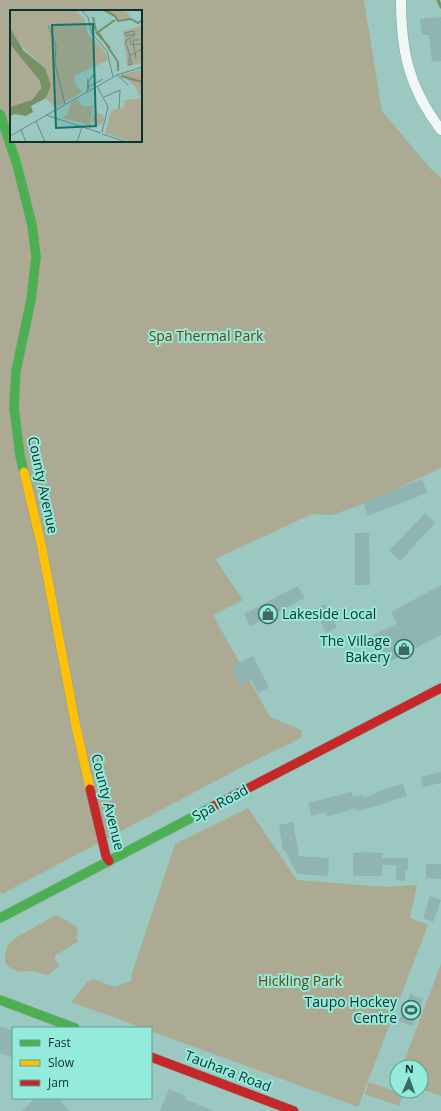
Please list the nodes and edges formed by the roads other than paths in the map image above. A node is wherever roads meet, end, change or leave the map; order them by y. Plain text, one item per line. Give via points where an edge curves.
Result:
1 (401, 0) edge
2 (0, 114) edge
3 (441, 130) edge
4 (441, 688) edge
5 (109, 861) junction
6 (0, 918) edge
7 (0, 1000) edge
8 (71, 1027) edge
9 (152, 1057) edge
10 (294, 1111) edge

1 - 3 street via 404,52 421,98
2 - 5 street, County Avenue via 17,166 32,226 36,257 31,300 16,372 14,407 20,456 42,548 75,722
4 - 5 street, Spa Road
5 - 6 street, Spa Road
7 - 8 street
9 - 10 street, Tauhara Road

